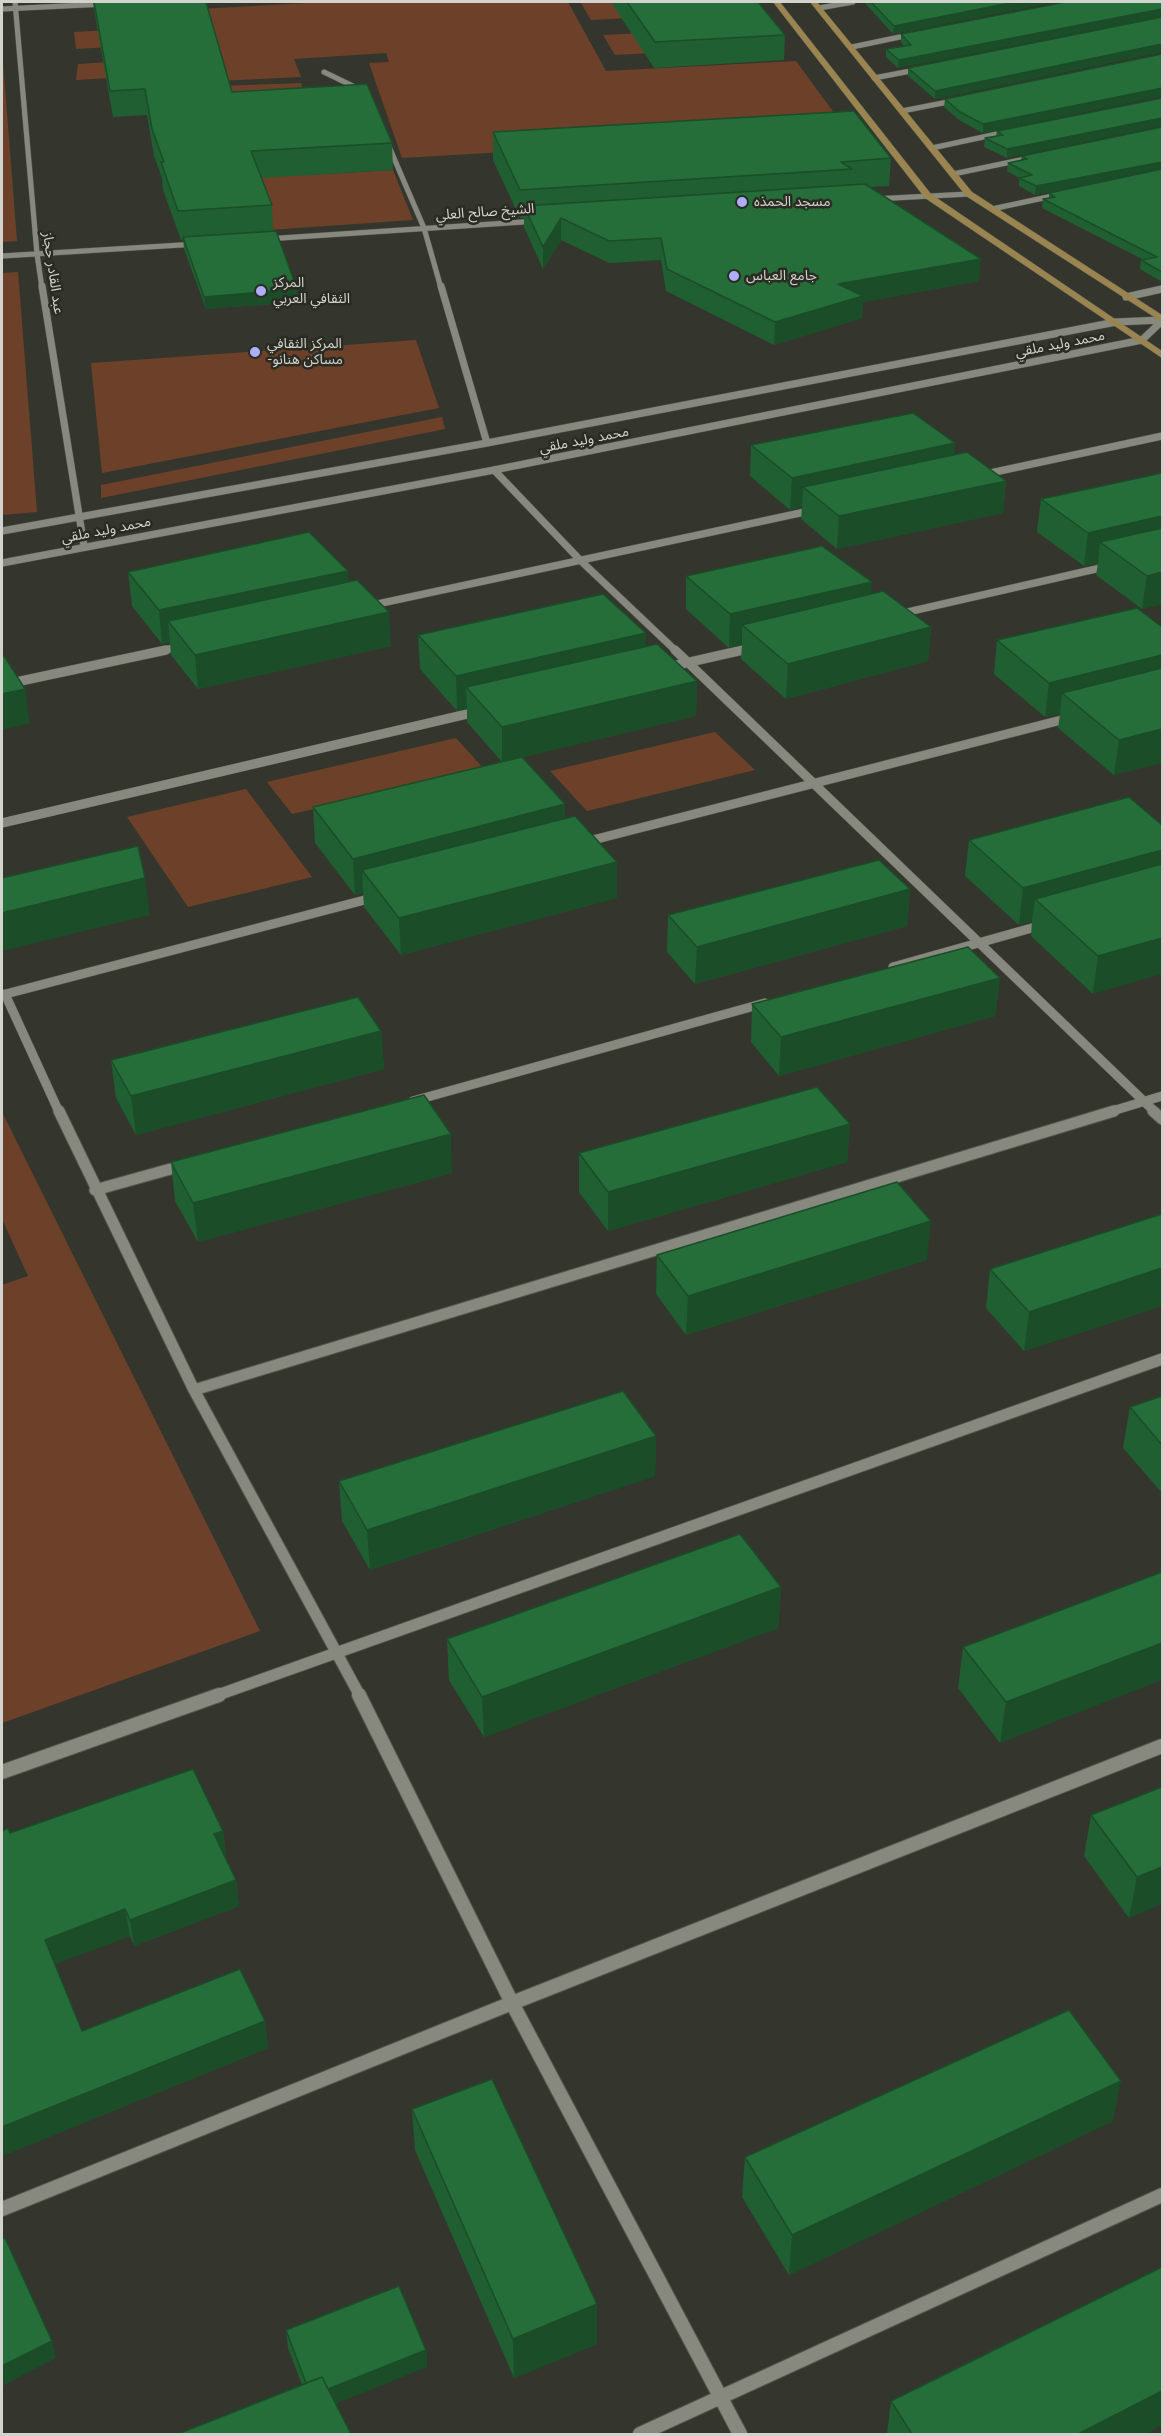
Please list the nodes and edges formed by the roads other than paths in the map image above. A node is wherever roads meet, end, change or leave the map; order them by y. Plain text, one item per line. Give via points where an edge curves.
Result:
1 (777, 2) edge
2 (853, 2) edge
3 (114, 3) edge
4 (15, 5) edge
5 (817, 5) edge
6 (2, 9) edge
7 (922, 33) edge
8 (852, 47) junction
9 (932, 67) edge
10 (324, 72) dead end
11 (874, 78) junction
12 (366, 92) edge
13 (967, 99) edge
14 (902, 111) junction
15 (1024, 129) edge
16 (384, 134) edge
17 (932, 148) junction
18 (1046, 154) edge
19 (953, 174) junction
20 (1071, 192) edge
21 (969, 194) junction
22 (928, 196) junction
23 (869, 200) edge
24 (992, 209) junction
25 (542, 221) edge
26 (424, 228) junction
27 (260, 239) edge
28 (201, 243) edge
29 (37, 254) junction
30 (2, 256) edge
31 (1162, 289) edge
32 (1126, 297) junction
33 (1162, 320) edge
34 (1116, 322) junction
35 (1142, 340) junction
36 (1162, 355) edge
37 (1162, 436) edge
38 (487, 443) junction
39 (494, 470) junction
40 (976, 476) edge
41 (825, 508) edge
42 (78, 518) junction
43 (2, 531) edge
44 (84, 546) junction
45 (580, 560) junction
46 (2, 563) edge
47 (1116, 564) edge
48 (360, 607) edge
49 (885, 617) edge
50 (770, 644) edge
51 (187, 645) edge
52 (689, 662) junction
53 (654, 670) edge
54 (2, 685) edge
55 (491, 709) edge
56 (1082, 715) edge
57 (815, 782) junction
58 (2, 823) edge
59 (572, 845) edge
60 (387, 894) edge
61 (1053, 922) edge
62 (977, 943) junction
63 (885, 969) edge
64 (3, 994) edge
65 (771, 1001) edge
66 (1162, 1096) edge
67 (1144, 1101) junction
68 (405, 1103) edge
69 (1162, 1119) edge
70 (198, 1161) edge
71 (95, 1190) junction
72 (1162, 1359) edge
73 (194, 1390) junction
74 (338, 1652) junction
75 (1162, 1746) edge
76 (2, 1772) edge
77 (512, 2003) junction
78 (1162, 2195) edge
79 (2, 2209) edge
80 (722, 2398) junction
81 (640, 2434) edge
82 (740, 2434) edge

1 - 22 main road
2 - 5 street
3 - 4 street
4 - 6 street
4 - 29 street, عبد القادر حجاز
5 - 8 main road
7 - 8 street
8 - 11 main road
9 - 11 street
10 - 12 street
11 - 14 main road
13 - 14 street
14 - 17 main road
15 - 17 street
16 - 26 street
17 - 19 main road
18 - 19 street
19 - 21 main road
20 - 24 street
21 - 22 street
21 - 24 main road
22 - 23 street
22 - 34 main road
24 - 32 main road
25 - 26 street, الشيخ صالح العلي
26 - 27 street, الشيخ صالح العلي
26 - 38 street
28 - 29 street
29 - 30 street
29 - 42 street, عبد القادر حجاز
31 - 32 street
32 - 33 main road
33 - 34 street, محمد وليد ملقي
33 - 35 street
34 - 35 main road
34 - 38 street, محمد وليد ملقي
35 - 36 main road
35 - 39 street, محمد وليد ملقي
37 - 40 street
38 - 42 street, محمد وليد ملقي
39 - 44 street, محمد وليد ملقي
39 - 45 street
41 - 45 street
42 - 43 street, محمد وليد ملقي
42 - 44 street, عبد القادر حجاز
44 - 46 street, محمد وليد ملقي
45 - 48 street
45 - 52 street
47 - 49 street
50 - 52 street
51 - 54 street
52 - 53 street
52 - 57 street
55 - 58 street
56 - 57 street
57 - 59 street
57 - 62 street
60 - 64 street
61 - 62 street
62 - 63 street
62 - 67 street
64 - 71 street
65 - 68 street
66 - 67 street
67 - 69 street
67 - 73 street
70 - 71 street
71 - 73 street
72 - 74 street
73 - 74 street
74 - 76 street
74 - 77 street
75 - 77 street
77 - 79 street
77 - 80 street
78 - 80 street
80 - 81 street
80 - 82 street

